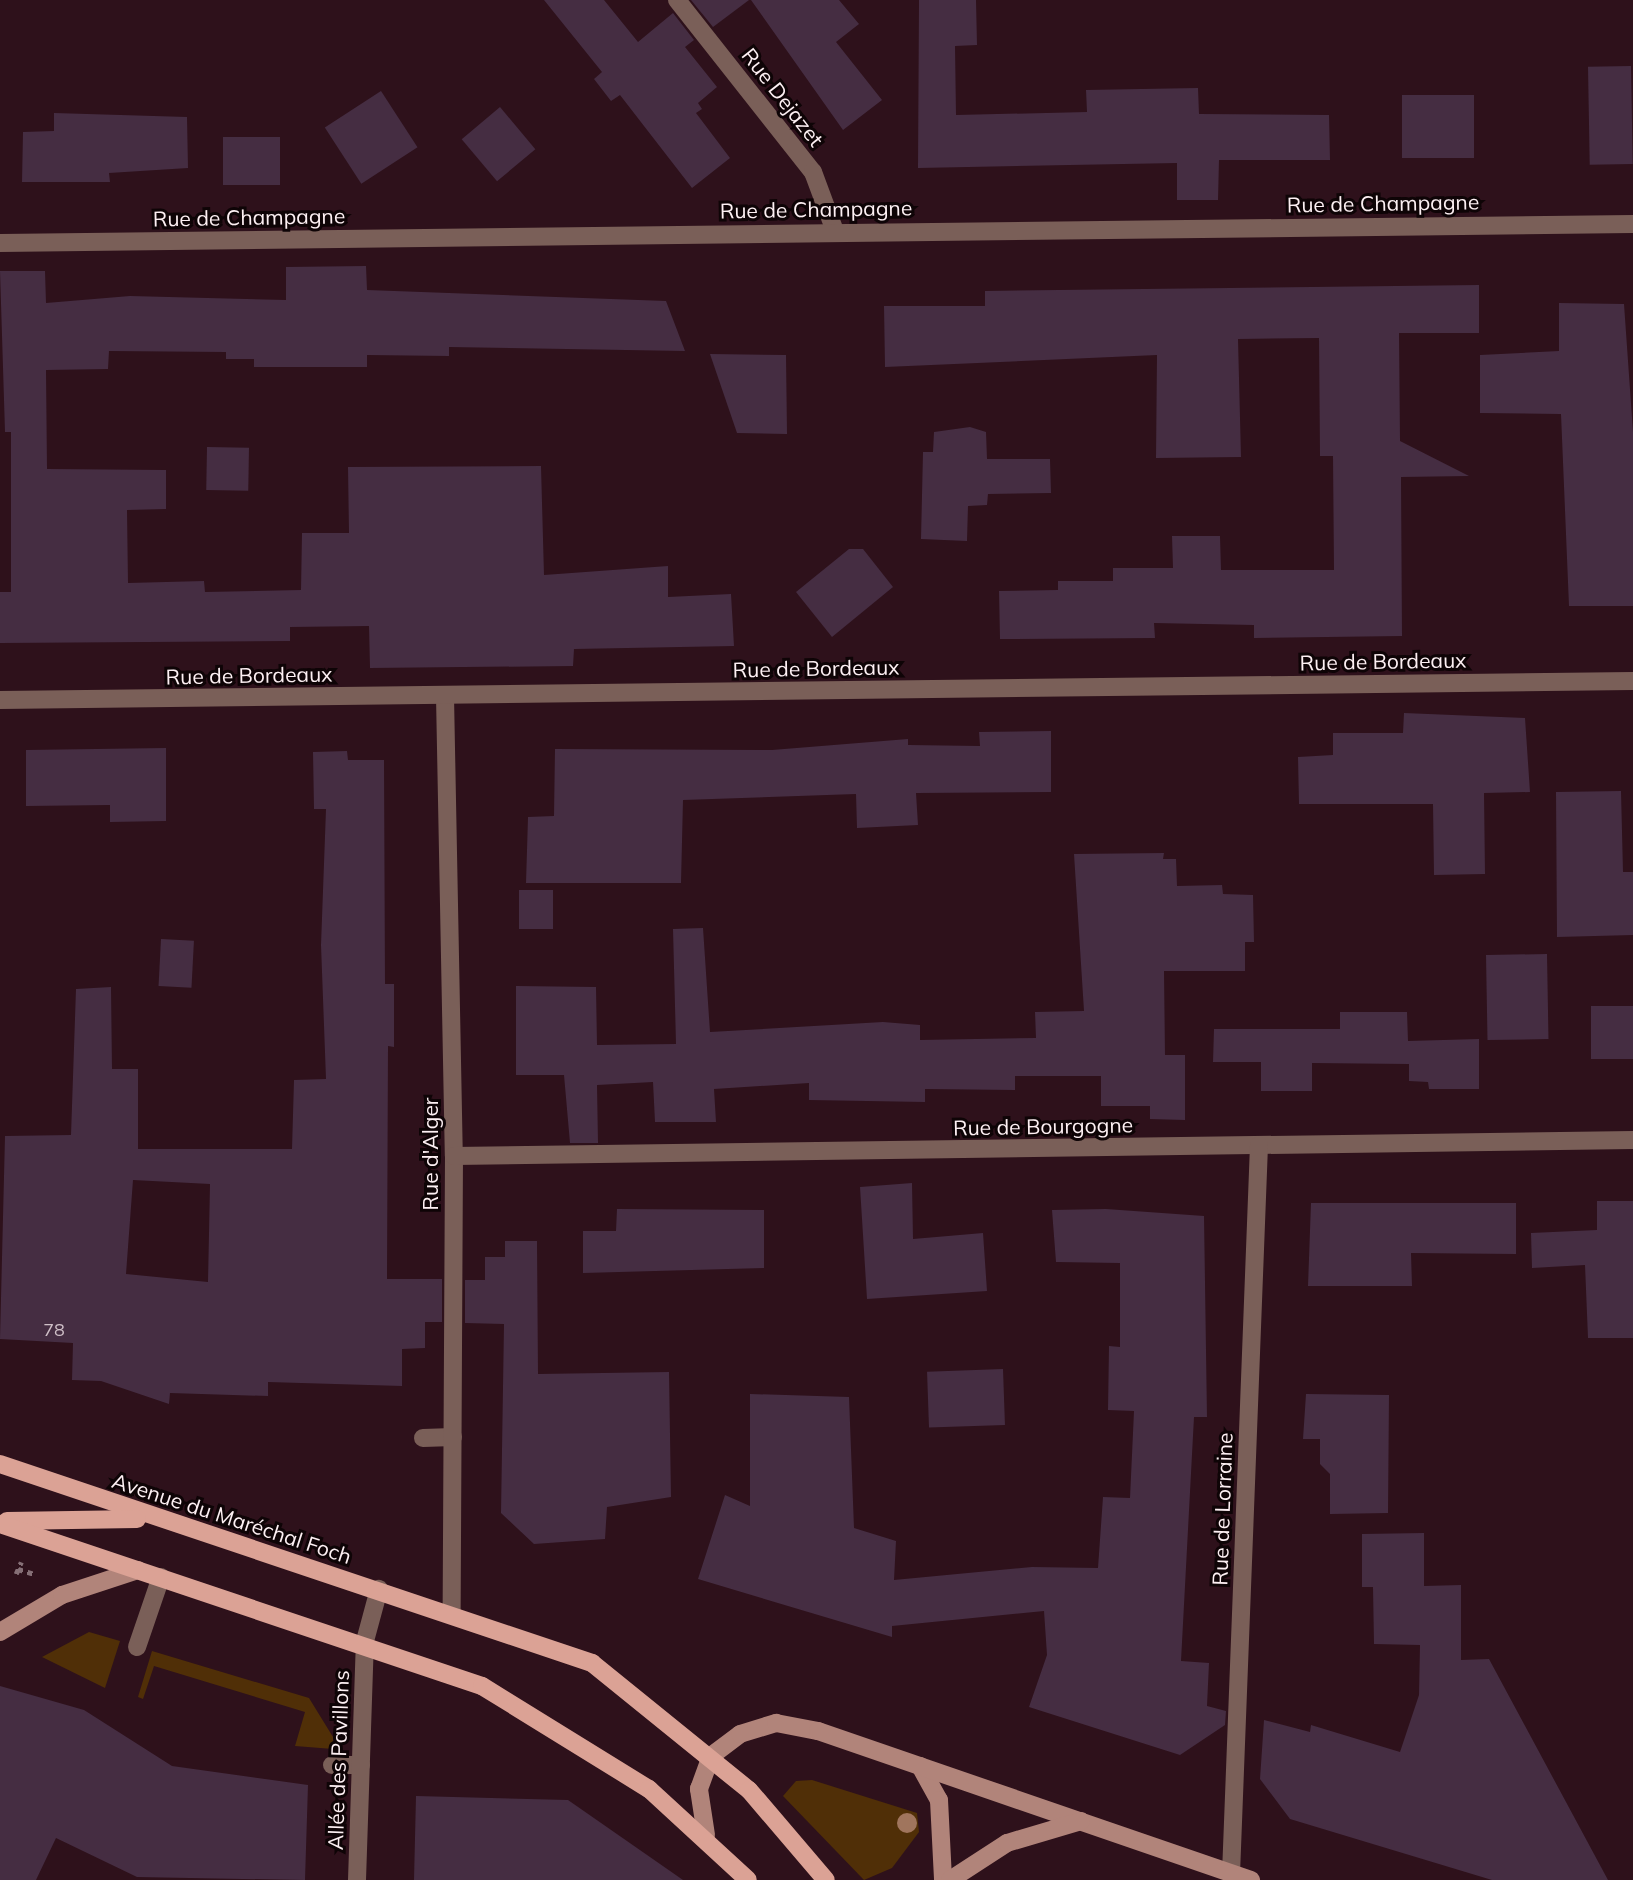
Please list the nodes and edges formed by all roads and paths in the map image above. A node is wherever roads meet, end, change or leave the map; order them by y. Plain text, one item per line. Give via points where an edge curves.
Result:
1 (677, 0) edge
2 (1633, 223) edge
3 (835, 231) junction
4 (0, 243) edge
5 (1633, 681) edge
6 (445, 696) junction
7 (0, 700) edge
8 (1633, 1140) edge
9 (1259, 1146) junction
10 (454, 1156) junction
11 (453, 1437) junction
12 (423, 1438) dead end
13 (0, 1464) edge
14 (158, 1520) junction
15 (0, 1523) edge
16 (18, 1569) dead end
17 (138, 1570) junction
18 (36, 1574) dead end
19 (161, 1577) junction
20 (379, 1589) junction
21 (452, 1611) junction
22 (0, 1632) edge
23 (365, 1641) junction
24 (137, 1647) dead end
25 (710, 1756) junction
26 (332, 1765) dead end
27 (361, 1765) junction
28 (920, 1766) junction
29 (1081, 1821) junction
30 (706, 1835) junction
31 (1230, 1874) junction
32 (357, 1880) edge
33 (748, 1880) edge
34 (826, 1880) edge
35 (943, 1880) edge
36 (950, 1880) edge
37 (1251, 1880) edge

1 - 3 street, Rue Dejazet via 813,172
2 - 3 street, Rue de Champagne
3 - 4 street, Rue de Champagne
5 - 6 street, Rue de Bordeaux
6 - 7 street, Rue de Bordeaux
6 - 10 street, Rue d'Alger
8 - 9 street, Rue de Bourgogne
9 - 10 street, Rue de Bourgogne
9 - 31 street, Rue de Lorraine
10 - 11 street, Rue d'Alger
11 - 12 street
11 - 21 street, Rue d'Alger
13 - 14 main road, Avenue du Maréchal Foch
14 - 15 main road
14 - 20 main road, Avenue du Maréchal Foch
15 - 17 main road
16 - 18 path
17 - 19 main road
17 - 22 street via 62,1595
19 - 23 main road
19 - 24 street
20 - 21 main road, Avenue du Maréchal Foch
20 - 23 street, Allée des Pavillons
21 - 25 main road, Avenue du Maréchal Foch via 592,1663
23 - 27 street, Allée des Pavillons
23 - 30 main road via 446,1672 591,1747
25 - 28 street via 740,1734 776,1723
25 - 30 street via 699,1789
25 - 34 main road, Avenue du Maréchal Foch via 749,1790
26 - 27 street
27 - 32 street, Allée des Pavillons
28 - 29 street
28 - 35 street via 942,1811
29 - 31 street
29 - 36 street via 1007,1843
30 - 33 main road
31 - 37 street

